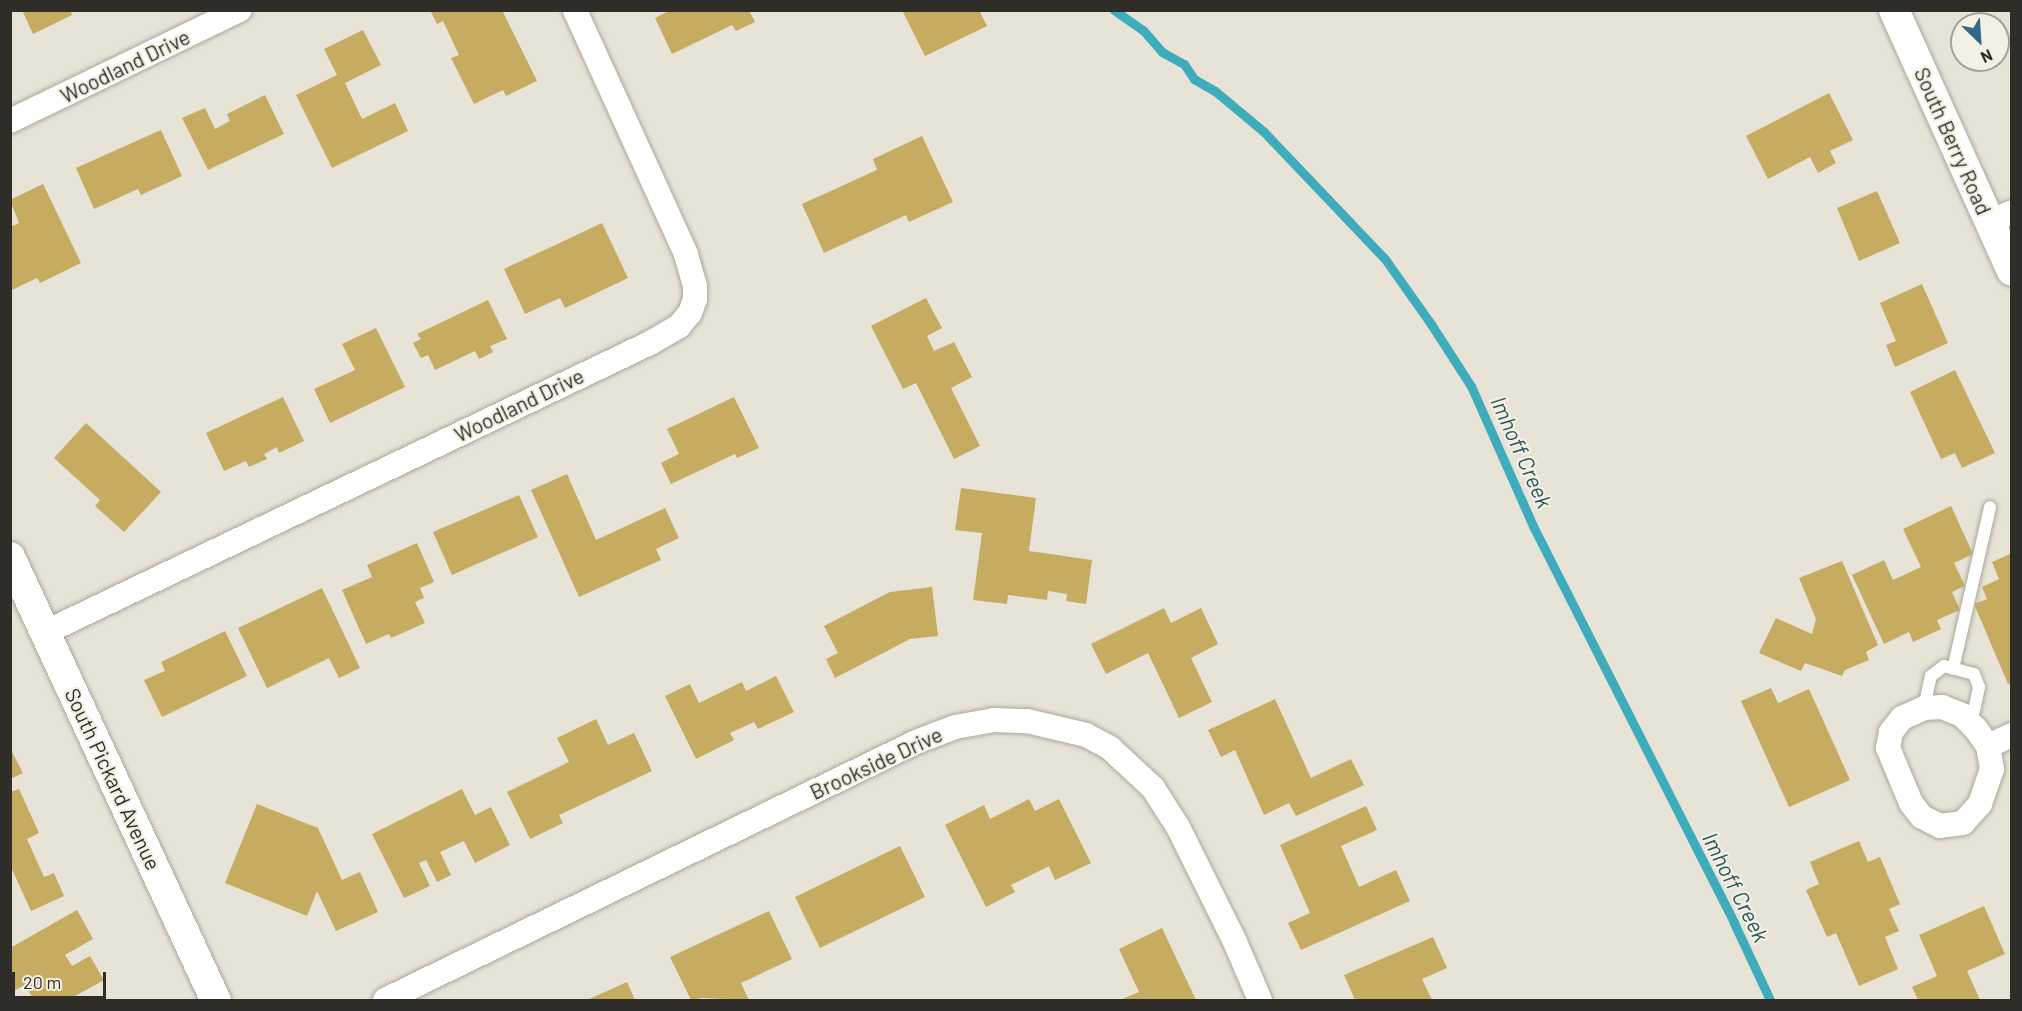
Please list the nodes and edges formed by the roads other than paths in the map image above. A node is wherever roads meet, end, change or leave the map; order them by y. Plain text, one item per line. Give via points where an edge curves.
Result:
1 (240, 10) edge
2 (575, 10) edge
3 (1894, 10) edge
4 (10, 121) edge
5 (2000, 217) edge
6 (2012, 272) edge
7 (1990, 507) dead end
8 (10, 557) edge
9 (46, 632) junction
10 (1953, 669) junction
11 (1924, 708) junction
12 (1971, 724) junction
13 (2012, 735) edge
14 (1988, 746) junction
15 (216, 1000) edge
16 (385, 1000) edge
17 (1260, 1000) edge

1 - 4 street, Woodland Drive
2 - 9 street, Woodland Drive via 686,254 695,299 679,326
3 - 5 street, South Berry Road
5 - 6 street, South Berry Road
7 - 10 lane
8 - 9 street, South Pickard Avenue
9 - 15 street, South Pickard Avenue
10 - 11 lane via 1944,666 1931,676
10 - 12 lane via 1974,674 1979,687
11 - 12 street via 1942,707 1962,715
11 - 14 street via 1902,718 1891,732 1888,748 1911,803 1922,817 1940,826 1963,823 1980,804 1992,769
12 - 14 street
13 - 14 street
16 - 17 street, Brookside Drive via 916,742 955,727 994,720 1027,722 1086,735 1110,748 1153,788 1178,827

